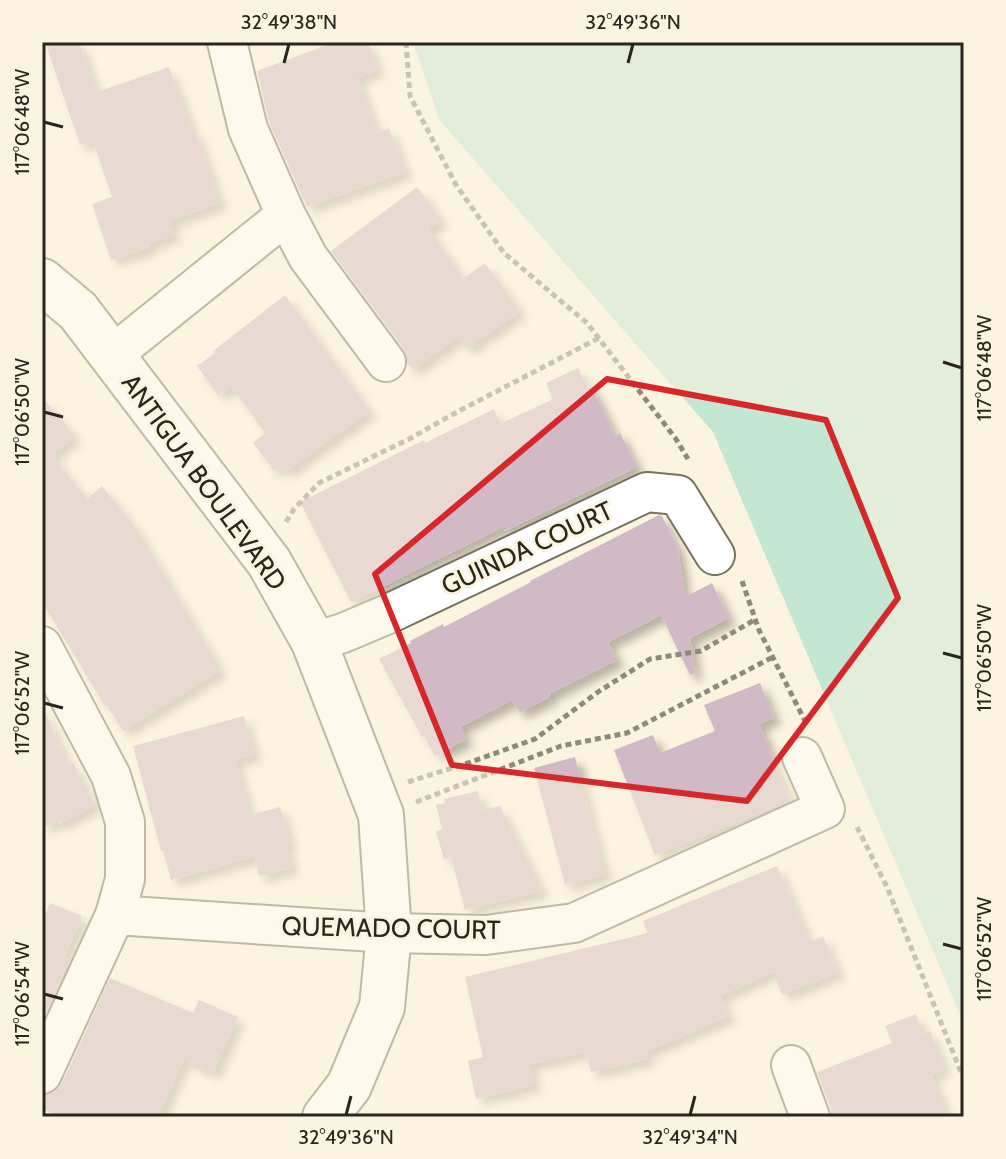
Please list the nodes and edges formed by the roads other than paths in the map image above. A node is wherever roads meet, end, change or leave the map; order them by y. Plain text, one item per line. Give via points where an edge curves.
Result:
1 (227, 42) edge
2 (286, 215) junction
3 (42, 281) edge
4 (111, 356) junction
5 (386, 362) dead end
6 (715, 555) dead end
7 (314, 642) junction
8 (42, 646) edge
9 (802, 757) dead end
10 (115, 915) junction
11 (389, 933) junction
12 (791, 1065) dead end
13 (42, 1074) edge
14 (325, 1117) edge
15 (810, 1117) edge

1 - 2 street via 248,129
2 - 4 street
2 - 5 street via 308,257
3 - 4 street, ANTIGUA BOULEVARD via 78,311
4 - 7 street, ANTIGUA BOULEVARD via 269,562
6 - 7 street, GUINDA COURT via 678,495 647,492 388,614
7 - 11 street, ANTIGUA BOULEVARD via 377,804
8 - 10 street via 111,776 125,822 125,879
9 - 11 street, QUEMADO COURT via 825,809 574,923 486,935
10 - 11 street, QUEMADO COURT
10 - 13 street
11 - 14 street, ANTIGUA BOULEVARD via 382,1007 349,1086
12 - 15 street

